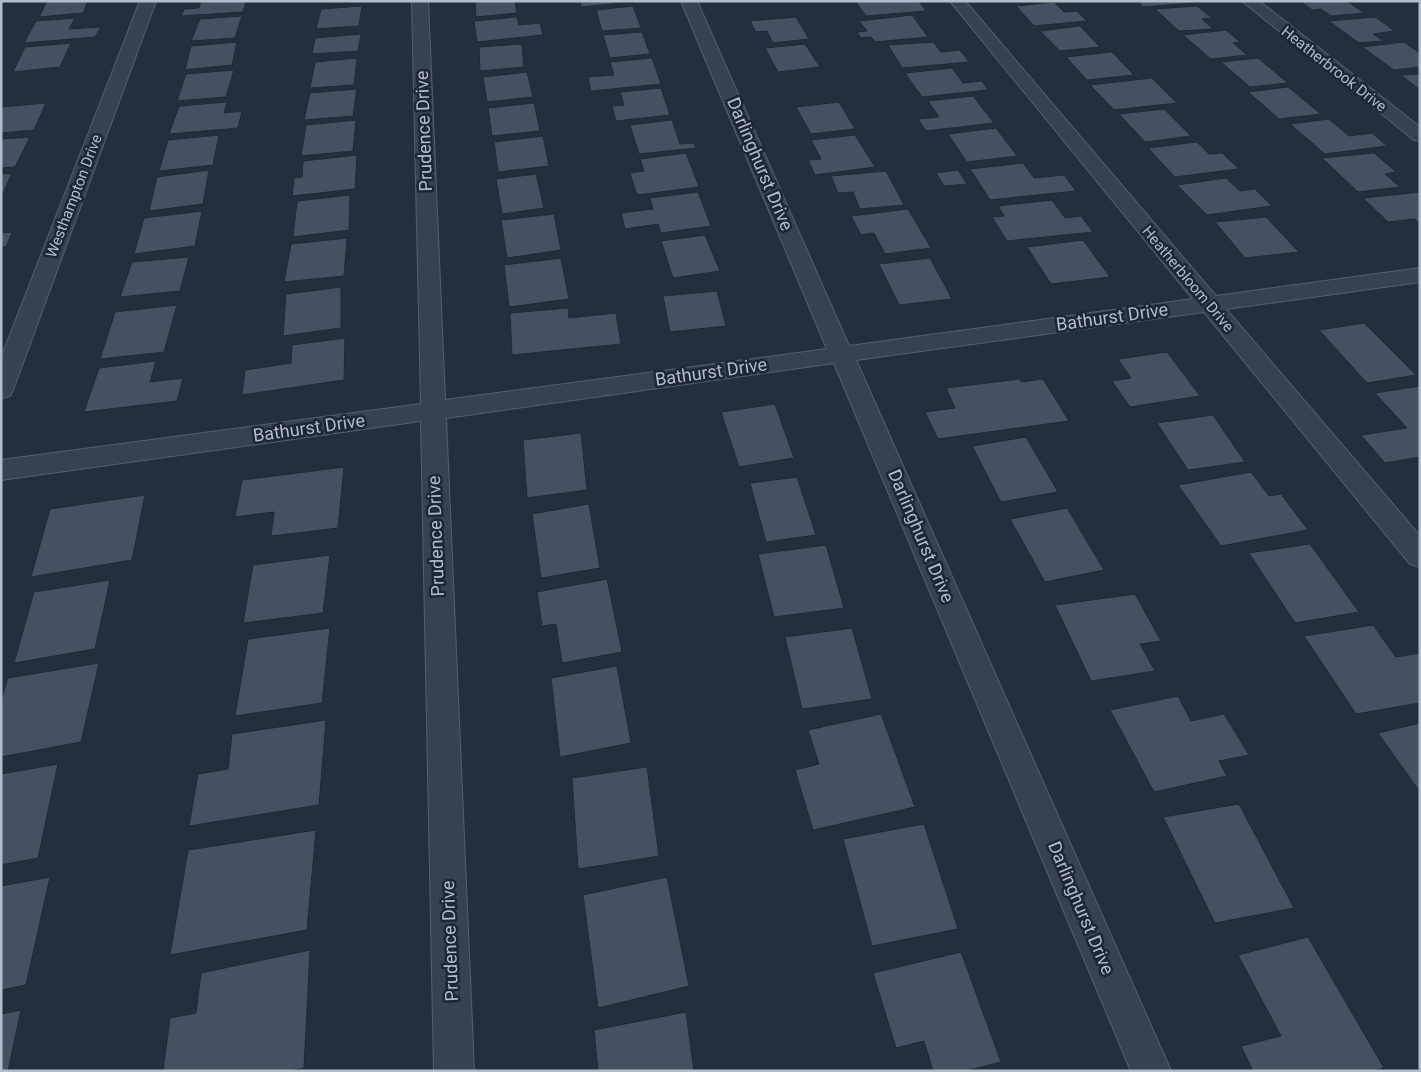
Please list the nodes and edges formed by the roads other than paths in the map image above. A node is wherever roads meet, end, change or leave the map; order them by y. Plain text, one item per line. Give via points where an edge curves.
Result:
1 (148, 1) edge
2 (420, 1) edge
3 (690, 1) edge
4 (957, 1) edge
5 (1249, 1) edge
6 (1420, 136) edge
7 (1420, 274) edge
8 (1209, 304) junction
9 (843, 354) junction
10 (1, 390) edge
11 (432, 411) junction
12 (1, 470) edge
13 (1420, 556) edge
14 (454, 1071) edge
15 (1151, 1071) edge

1 - 10 street, Westhampton Drive
2 - 11 street, Prudence Drive
3 - 9 street, Darlinghurst Drive
4 - 8 street, Heatherbloom Drive
5 - 6 street, Heatherbrook Drive
7 - 8 street, Bathurst Drive
8 - 9 street, Bathurst Drive
8 - 13 street, Heatherbloom Drive
9 - 11 street, Bathurst Drive
9 - 15 street, Darlinghurst Drive
11 - 12 street, Bathurst Drive
11 - 14 street, Prudence Drive

